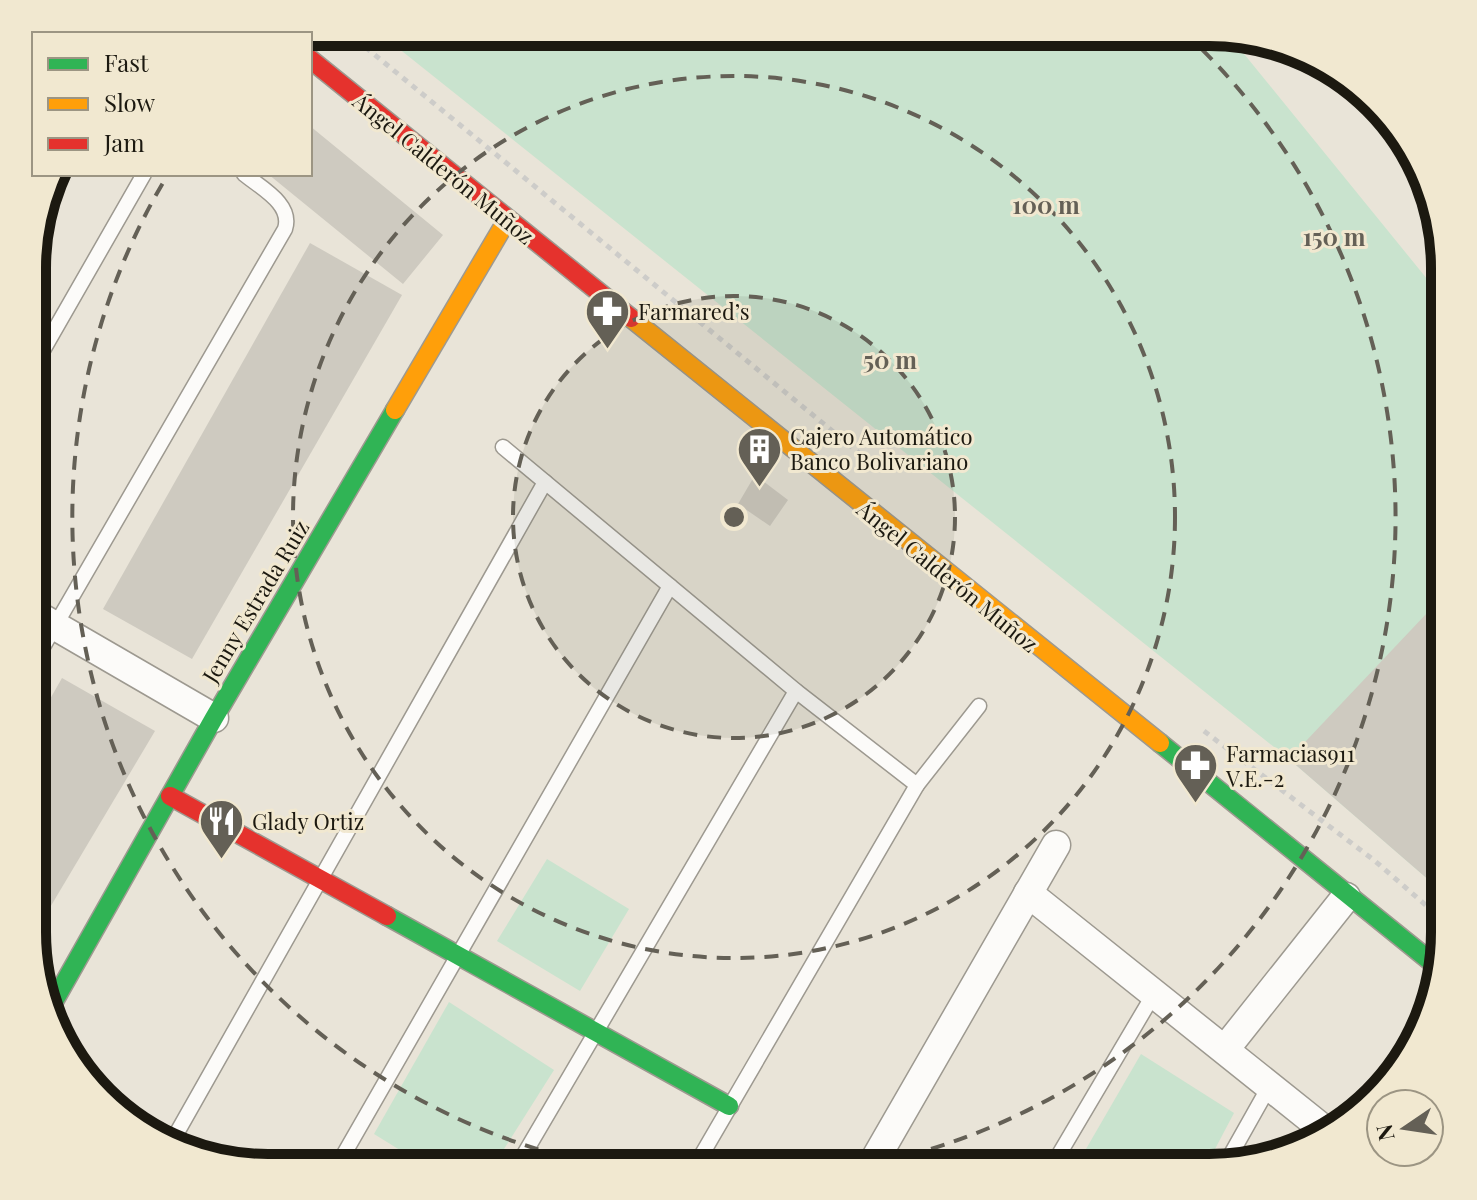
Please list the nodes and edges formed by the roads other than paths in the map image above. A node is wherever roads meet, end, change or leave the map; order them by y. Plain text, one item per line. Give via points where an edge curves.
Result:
1 (312, 61) edge
2 (143, 176) edge
3 (246, 176) edge
4 (507, 220) junction
5 (46, 345) edge
6 (503, 447) dead end
7 (545, 482) junction
8 (670, 586) junction
9 (46, 616) edge
10 (46, 620) edge
11 (796, 691) junction
12 (979, 706) dead end
13 (214, 718) junction
14 (917, 785) junction
15 (170, 796) junction
16 (1056, 845) dead end
17 (322, 881) junction
18 (1028, 893) junction
19 (1346, 897) junction
20 (459, 956) junction
21 (1429, 961) edge
22 (1155, 992) junction
23 (56, 997) edge
24 (595, 1032) junction
25 (1226, 1048) junction
26 (1270, 1085) junction
27 (729, 1106) junction
28 (1318, 1125) edge
29 (176, 1134) edge
30 (1232, 1153) edge
31 (344, 1154) edge
32 (524, 1154) edge
33 (702, 1154) edge
34 (878, 1154) edge
35 (1059, 1154) edge

1 - 4 street, Ángel Calderón Muñoz
2 - 5 lane
3 - 9 lane via 282,205 285,229
4 - 13 street, Jenny Estrada Ruiz
4 - 19 street, Ángel Calderón Muñoz
6 - 7 lane
7 - 8 lane
7 - 17 lane
8 - 11 lane
8 - 20 lane
10 - 13 street
11 - 14 lane
11 - 24 lane
12 - 14 lane
13 - 15 street, Jenny Estrada Ruiz
14 - 27 lane
15 - 17 street
15 - 23 street, Jenny Estrada Ruiz
16 - 18 street
17 - 20 street
17 - 29 lane
18 - 22 street
18 - 34 street
19 - 21 street, Ángel Calderón Muñoz
19 - 25 street
20 - 24 street
20 - 31 lane
22 - 25 street
22 - 35 lane
24 - 27 street
24 - 32 lane
25 - 26 street
26 - 28 street
26 - 30 lane
27 - 33 lane

